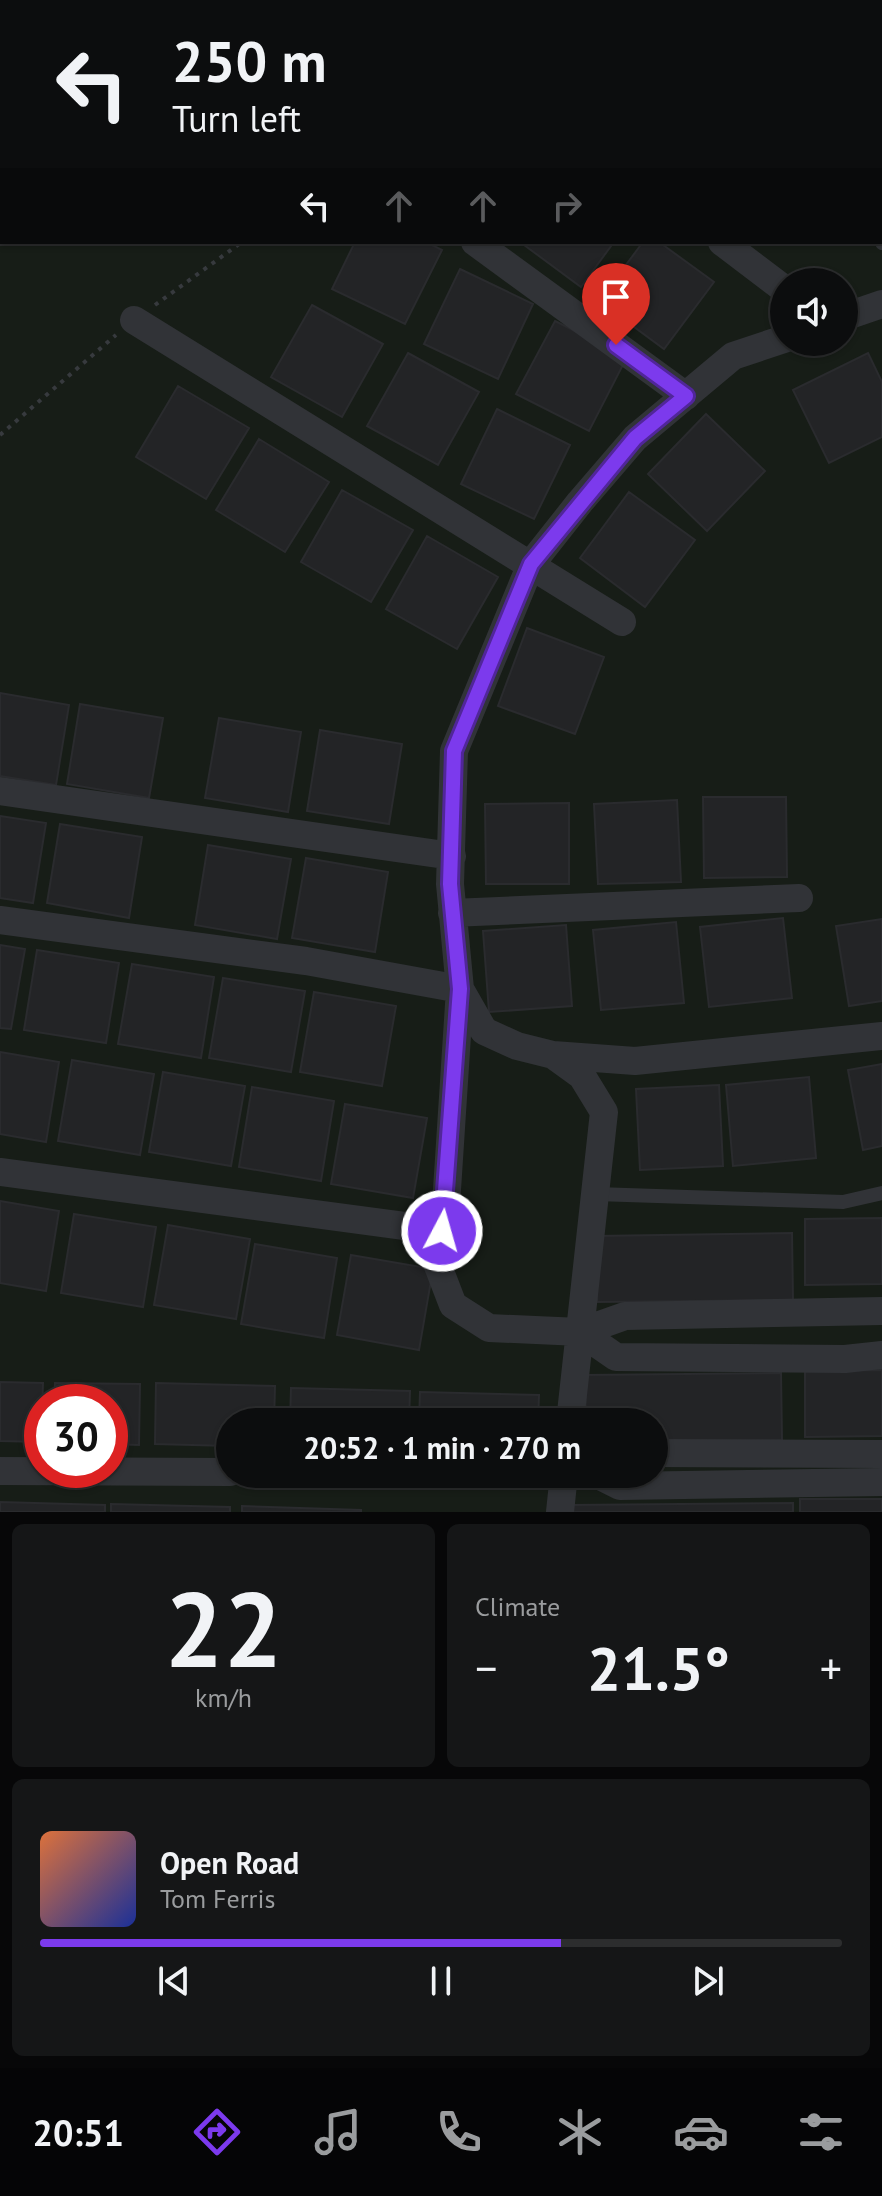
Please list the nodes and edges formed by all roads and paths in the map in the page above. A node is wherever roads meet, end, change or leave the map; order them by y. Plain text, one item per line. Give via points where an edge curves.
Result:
1 (478, 244) edge
2 (725, 244) edge
3 (770, 278) edge
4 (882, 304) edge
5 (858, 312) edge
6 (134, 320) dead end
7 (770, 344) edge
8 (686, 396) junction
9 (531, 564) junction
10 (622, 622) dead end
11 (0, 791) edge
12 (452, 856) junction
13 (799, 898) dead end
14 (452, 913) junction
15 (0, 920) edge
16 (460, 989) junction
17 (882, 1036) edge
18 (553, 1055) junction
19 (0, 1172) edge
20 (882, 1193) edge
21 (596, 1194) junction
22 (442, 1231) junction
23 (882, 1311) edge
24 (580, 1332) junction
25 (882, 1355) edge
26 (572, 1408) edge
27 (668, 1453) edge
28 (882, 1454) edge
29 (0, 1471) edge
30 (216, 1472) edge
31 (882, 1482) edge
32 (668, 1485) edge
33 (563, 1488) edge
34 (560, 1512) edge

1 - 8 street
2 - 3 street
4 - 5 street
6 - 9 street
7 - 8 street via 733,356
8 - 9 street via 635,438
9 - 10 street
9 - 12 street via 454,751
11 - 12 street
12 - 14 street
13 - 14 street
14 - 16 street
15 - 16 street via 306,961
16 - 18 street via 484,1031
16 - 22 street
17 - 18 street via 635,1061
18 - 21 street via 582,1076 604,1112
19 - 22 street
20 - 21 lane via 843,1202
21 - 24 street
22 - 24 street via 438,1266 453,1305 489,1328
23 - 24 street via 625,1316
24 - 25 street via 616,1357
24 - 26 street
27 - 28 street
29 - 30 street
31 - 32 street
33 - 34 street

